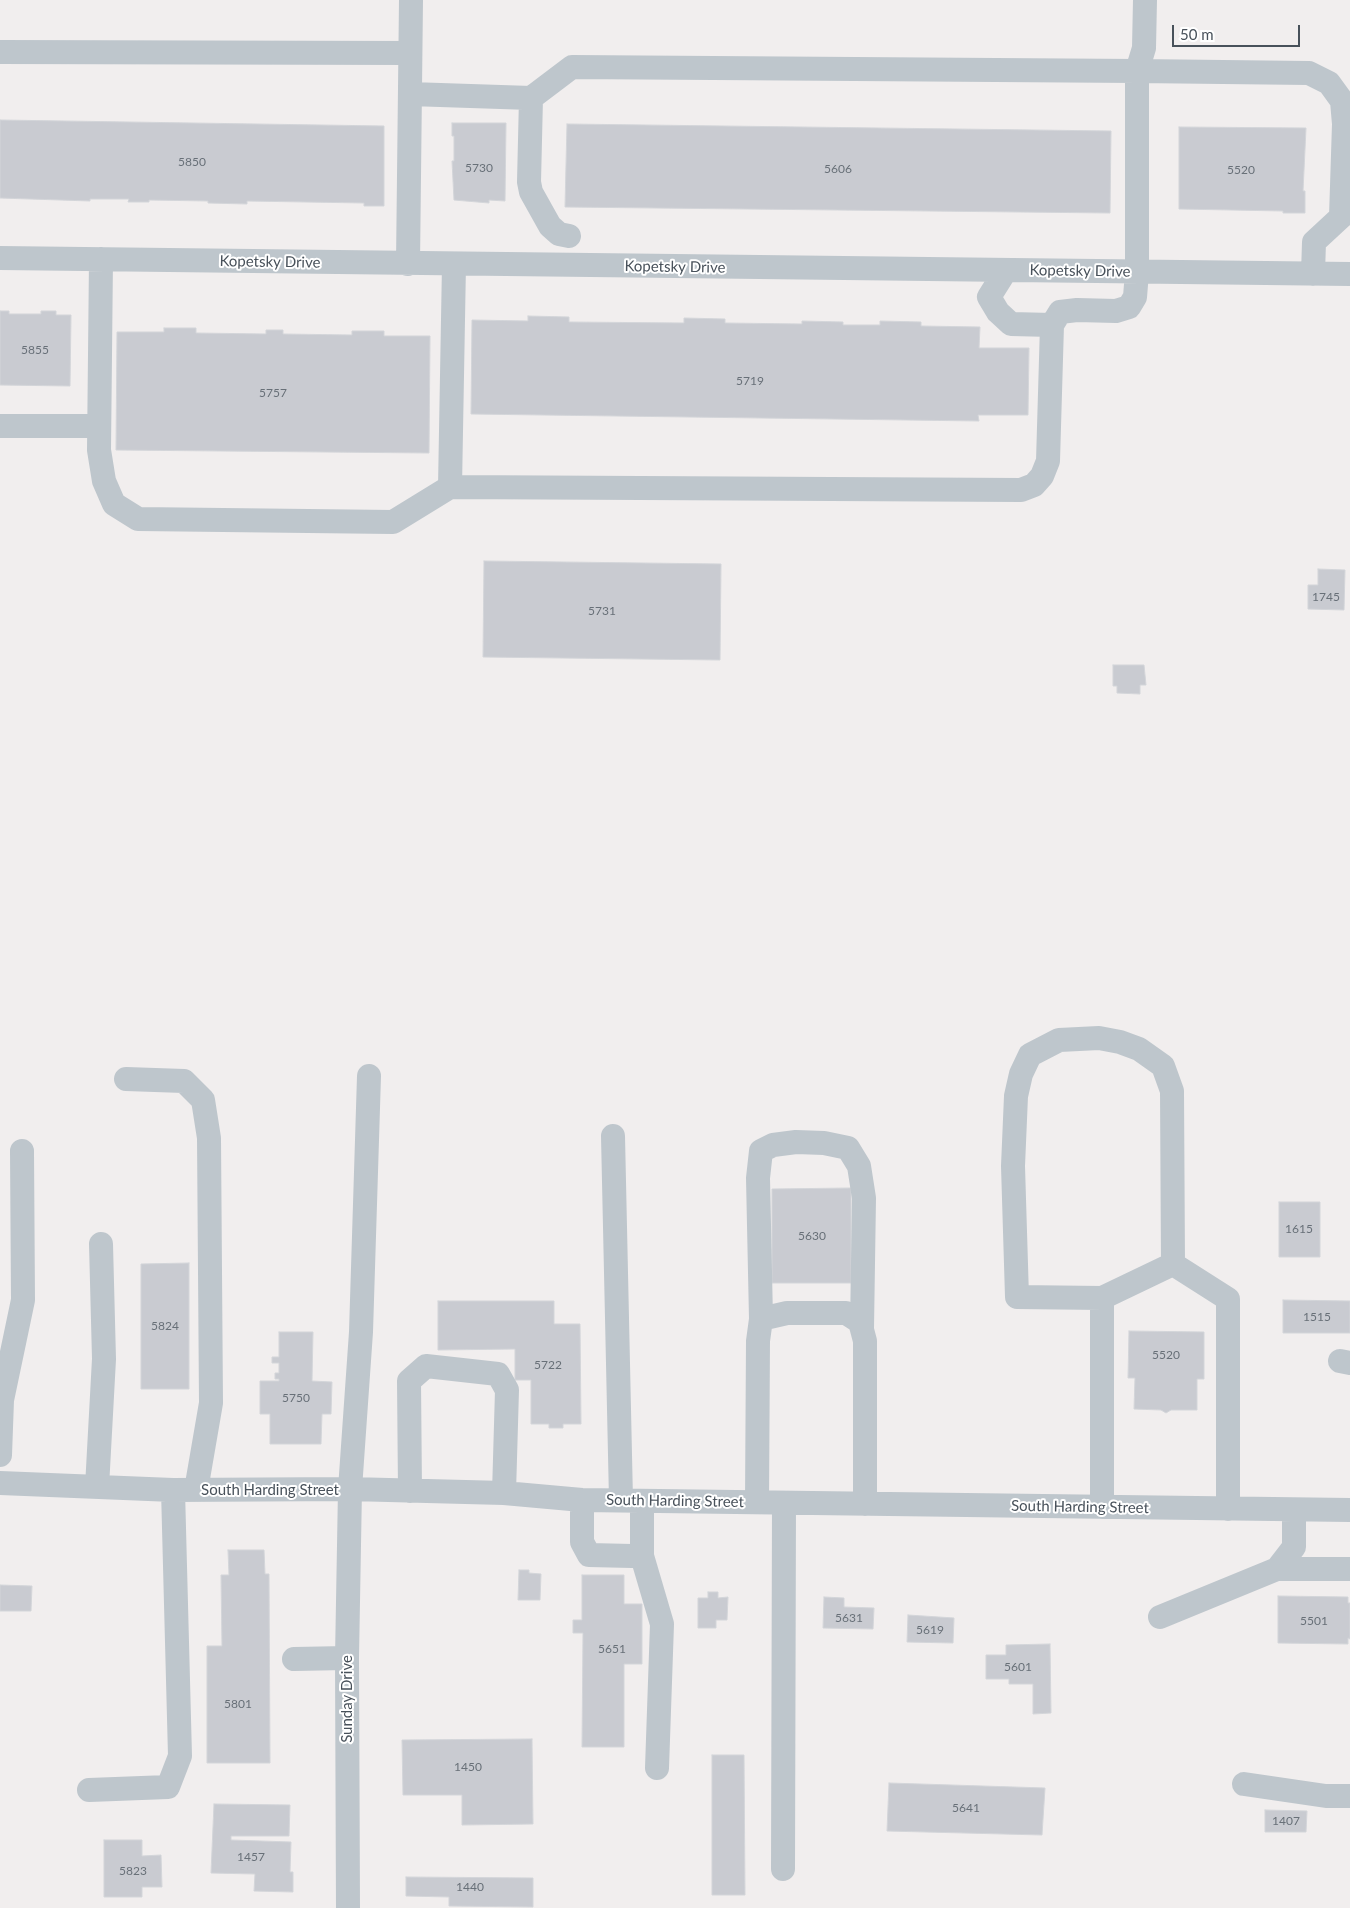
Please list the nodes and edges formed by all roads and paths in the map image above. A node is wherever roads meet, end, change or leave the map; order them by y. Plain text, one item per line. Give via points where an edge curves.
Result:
1 (411, 0) edge
2 (1145, 0) edge
3 (0, 52) edge
4 (410, 53) junction
5 (1137, 71) junction
6 (410, 94) junction
7 (531, 98) junction
8 (569, 236) dead end
9 (0, 258) edge
10 (101, 259) junction
11 (408, 264) junction
12 (454, 264) junction
13 (1006, 270) junction
14 (1137, 272) junction
15 (1314, 274) junction
16 (1350, 274) edge
17 (1052, 325) junction
18 (0, 426) edge
19 (99, 426) junction
20 (450, 487) junction
21 (369, 1076) dead end
22 (126, 1079) dead end
23 (613, 1136) dead end
24 (22, 1151) dead end
25 (101, 1244) dead end
26 (1173, 1264) junction
27 (1102, 1298) junction
28 (761, 1319) junction
29 (862, 1328) junction
30 (0, 1455) edge
31 (0, 1483) edge
32 (97, 1487) junction
33 (350, 1489) junction
34 (184, 1490) junction
35 (410, 1491) junction
36 (504, 1493) junction
37 (582, 1500) junction
38 (632, 1500) junction
39 (757, 1502) junction
40 (784, 1503) junction
41 (865, 1504) junction
42 (1102, 1507) junction
43 (1228, 1509) junction
44 (1294, 1510) junction
45 (1350, 1510) edge
46 (642, 1556) junction
47 (1277, 1569) junction
48 (1350, 1569) edge
49 (1160, 1617) dead end
50 (347, 1658) junction
51 (294, 1659) dead end
52 (657, 1768) dead end
53 (1244, 1784) dead end
54 (89, 1790) dead end
55 (1350, 1796) edge
56 (783, 1869) dead end
57 (348, 1908) edge

1 - 4 street
2 - 5 street via 1144,48
3 - 4 street
4 - 6 street
5 - 7 street via 572,67
5 - 14 street
5 - 15 street via 1309,73 1329,82 1342,101 1341,217 1314,242
6 - 7 street
6 - 11 street
7 - 8 street via 531,192 550,226 559,234
9 - 10 street, Kopetsky Drive
10 - 11 street, Kopetsky Drive
10 - 19 street
11 - 12 street, Kopetsky Drive
12 - 13 street, Kopetsky Drive
12 - 20 street
13 - 14 street, Kopetsky Drive
13 - 17 street via 989,297 998,312 1011,324
14 - 15 street, Kopetsky Drive
14 - 17 street via 1135,297 1129,307 1116,311 1060,312
15 - 16 street, Kopetsky Drive
17 - 20 street via 1048,461 1034,485 1021,490
18 - 19 street
19 - 20 street via 104,481 114,504 138,519 393,522
21 - 33 street, Sunday Drive via 361,1332
22 - 34 street via 184,1081 203,1100 209,1138 211,1403
23 - 38 street
24 - 30 street via 24,1300 2,1400
25 - 32 street via 104,1359
26 - 27 street
26 - 27 street via 1172,1091 1162,1066 1139,1049 1120,1042 1099,1038 1059,1040 1030,1054 1020,1074 1016,1096 1013,1166 1017,1297
26 - 43 street via 1228,1299
27 - 42 street
28 - 29 street via 787,1313 846,1313 860,1322
28 - 29 street via 760,1151 773,1145 796,1142 824,1143 848,1148 859,1166 864,1198
28 - 39 street
29 - 41 street via 865,1340
31 - 32 street, South Harding Street
32 - 34 street, South Harding Street
33 - 34 street, South Harding Street
33 - 35 street, South Harding Street
33 - 50 street, Sunday Drive
34 - 54 street via 180,1756 168,1787
35 - 36 street, South Harding Street
35 - 36 street via 409,1381 426,1366 498,1374 507,1390
36 - 37 street, South Harding Street
37 - 38 street, South Harding Street
37 - 46 street via 582,1542 589,1555
38 - 39 street, South Harding Street
38 - 46 street
39 - 40 street, South Harding Street
40 - 41 street, South Harding Street
40 - 56 street
41 - 42 street, South Harding Street
42 - 43 street, South Harding Street
43 - 44 street, South Harding Street
44 - 45 street, South Harding Street
44 - 47 street via 1294,1547
46 - 52 street via 662,1624
47 - 48 street
47 - 49 street
50 - 51 street
50 - 57 street, Sunday Drive
53 - 55 street via 1326,1796

